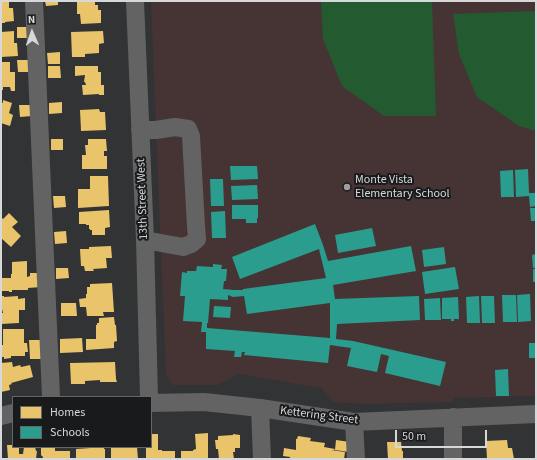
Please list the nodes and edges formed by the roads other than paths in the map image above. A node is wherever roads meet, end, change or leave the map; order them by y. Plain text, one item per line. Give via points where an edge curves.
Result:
1 (34, 1) edge
2 (135, 1) edge
3 (140, 130) junction
4 (144, 240) junction
5 (51, 396) edge
6 (149, 396) edge
7 (152, 403) edge
8 (260, 408) junction
9 (12, 413) edge
10 (536, 414) edge
11 (1, 416) edge
12 (452, 417) junction
13 (354, 422) junction
14 (262, 459) edge
15 (356, 459) edge
16 (453, 459) edge

1 - 5 street
2 - 3 street, 13th Street West
3 - 4 street, 13th Street West
3 - 4 street via 175,127 188,129 191,136 197,239 183,247
4 - 6 street, 13th Street West
7 - 8 street, Kettering Street via 204,402
8 - 13 street, Kettering Street
8 - 14 street
9 - 11 street
10 - 12 street, Kettering Street
12 - 13 street, Kettering Street
12 - 16 street
13 - 15 street

